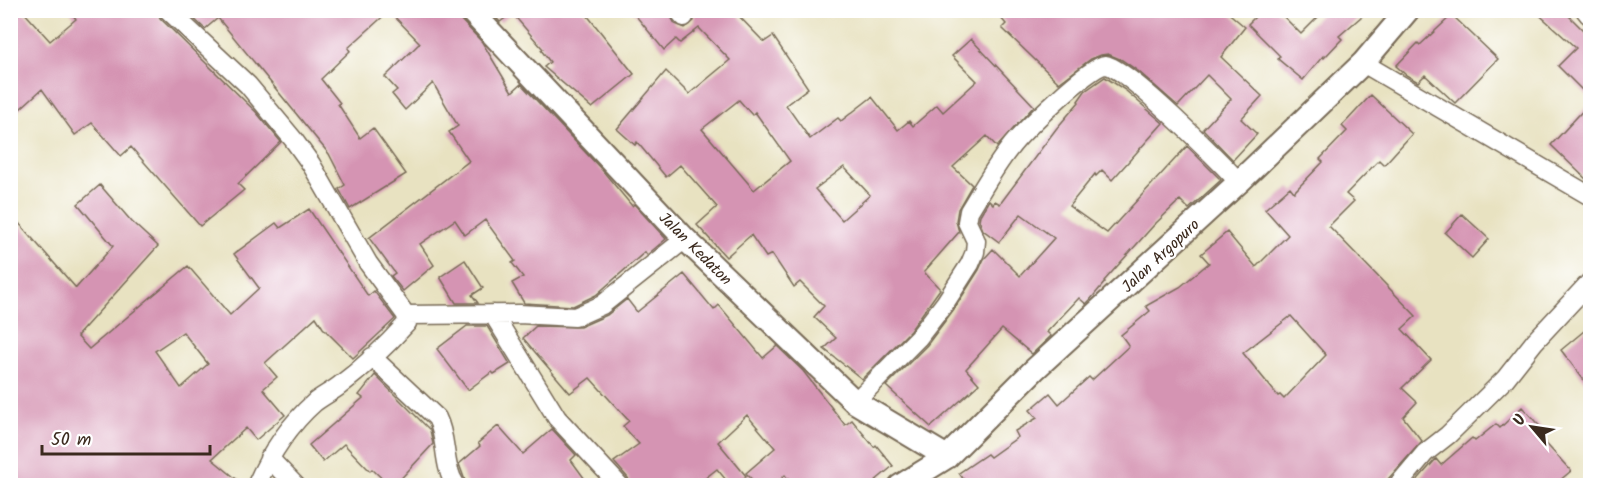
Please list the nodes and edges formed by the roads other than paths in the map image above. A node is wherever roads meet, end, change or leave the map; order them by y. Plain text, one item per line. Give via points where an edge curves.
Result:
1 (168, 10) edge
2 (470, 10) edge
3 (1408, 10) edge
4 (1363, 63) junction
5 (1239, 182) junction
6 (1590, 196) edge
7 (685, 239) junction
8 (1590, 282) edge
9 (493, 314) junction
10 (406, 315) junction
11 (372, 357) junction
12 (855, 402) junction
13 (947, 457) junction
14 (269, 458) junction
15 (904, 484) edge
16 (256, 486) edge
17 (296, 486) edge
18 (456, 486) edge
19 (620, 486) edge
20 (1397, 486) edge

1 - 10 street via 248,85 293,139 368,263
2 - 7 street, Jalan Kedaton
3 - 4 street, Jalan Argopuro
4 - 5 street, Jalan Argopuro
4 - 6 street
5 - 12 street via 1184,125 1121,73 1109,66 1095,68 1010,148 969,211 967,222 976,241 970,264 918,338
5 - 13 street, Jalan Argopuro via 1034,370
7 - 9 street via 602,305 575,317
7 - 12 street, Jalan Kedaton
8 - 20 street via 1505,379 1425,453
9 - 10 street
9 - 19 street via 557,418
10 - 11 street via 407,323
11 - 14 street via 315,402
11 - 18 street via 437,418 443,430 447,468
12 - 13 street, Jalan Kedaton
13 - 15 street, Jalan Argopuro
14 - 16 street
14 - 17 street

